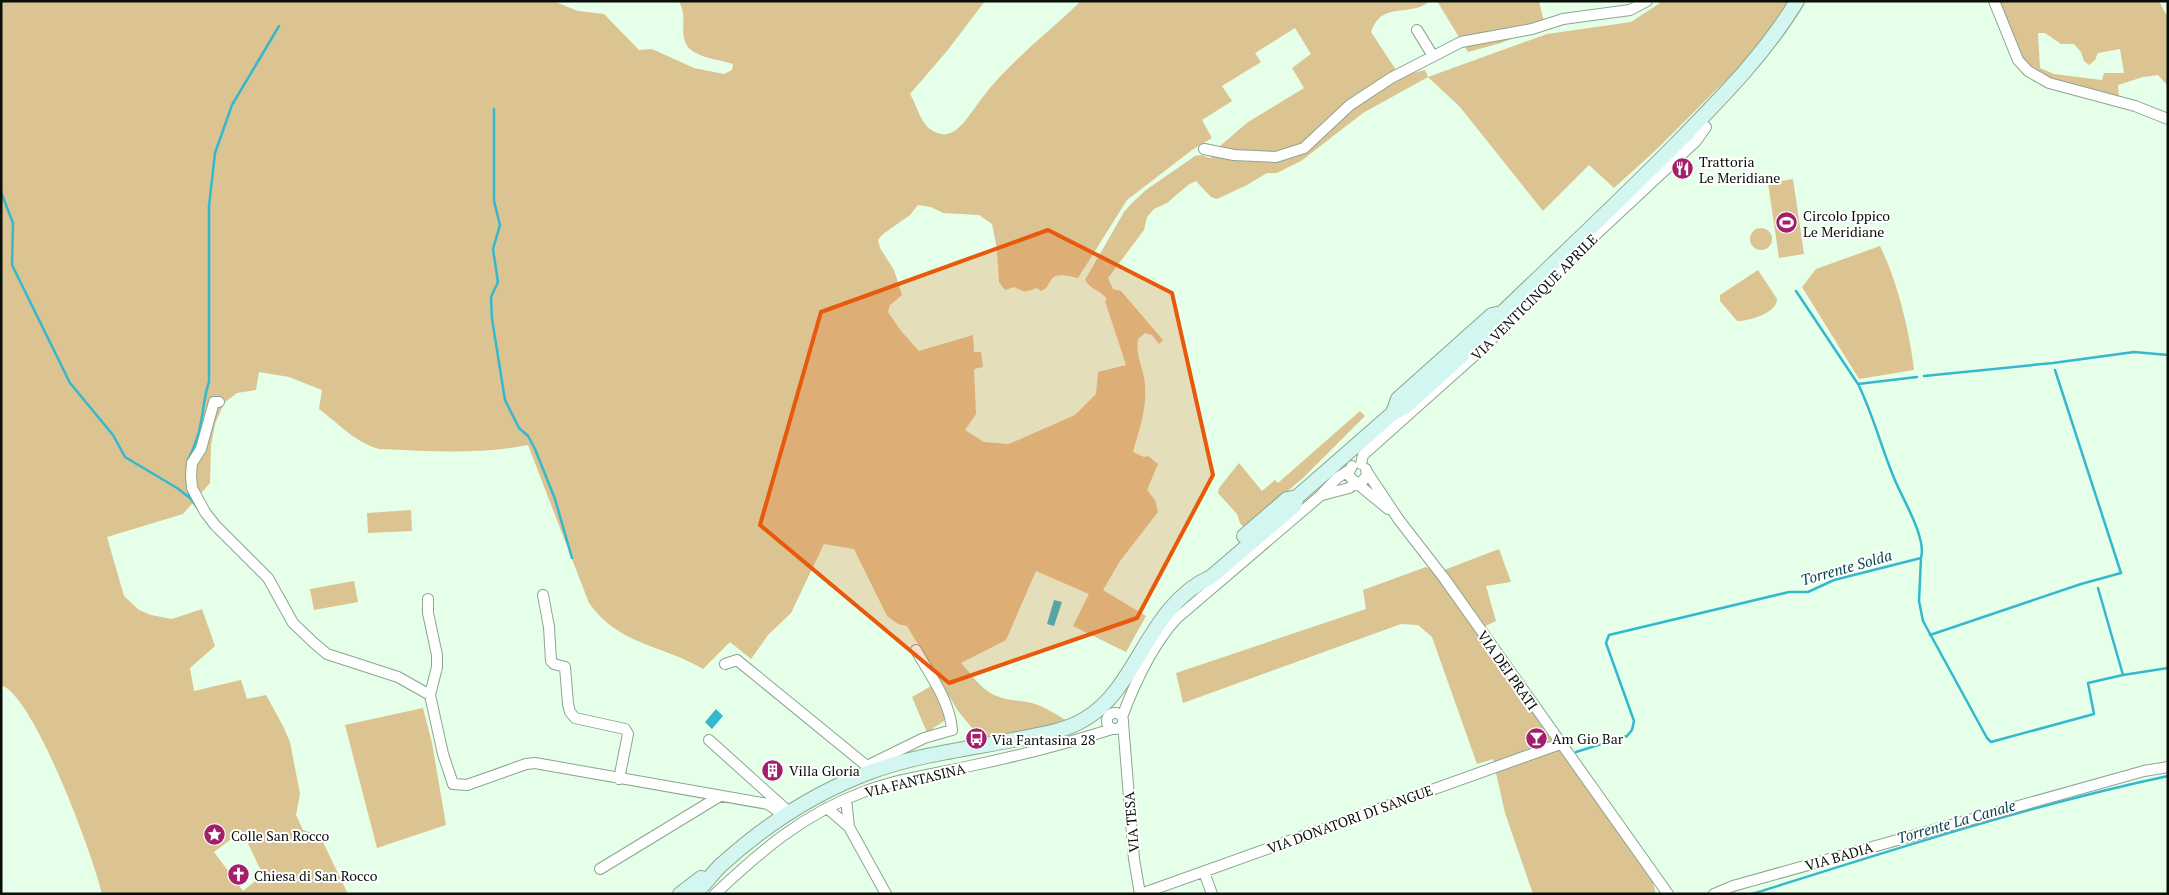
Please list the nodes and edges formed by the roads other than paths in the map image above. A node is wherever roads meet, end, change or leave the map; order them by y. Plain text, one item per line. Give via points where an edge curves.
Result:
1 (1647, 1) edge
2 (1797, 1) edge
3 (1994, 1) edge
4 (1417, 30) dead end
5 (1433, 56) junction
6 (2168, 119) edge
7 (1706, 127) dead end
8 (1204, 149) dead end
9 (216, 402) dead end
10 (1350, 451) junction
11 (1346, 467) junction
12 (1363, 467) junction
13 (1356, 483) junction
14 (1320, 496) junction
15 (1400, 520) junction
16 (543, 595) dead end
17 (428, 599) dead end
18 (916, 650) dead end
19 (725, 664) dead end
20 (430, 695) junction
21 (1115, 721) junction
22 (709, 740) dead end
23 (1560, 744) junction
24 (2168, 767) edge
25 (870, 769) junction
26 (619, 779) junction
27 (720, 796) junction
28 (846, 799) junction
29 (828, 808) junction
30 (786, 813) junction
31 (849, 827) junction
32 (719, 868) junction
33 (600, 870) dead end
34 (1204, 872) junction
35 (680, 894) edge
36 (694, 894) edge
37 (714, 894) edge
38 (886, 894) edge
39 (1141, 894) edge
40 (1212, 894) edge
41 (1668, 894) edge
42 (1714, 894) edge

1 - 5 street via 1630,10 1563,19 1532,29 1462,42
2 - 10 street, VIA VENTICINQUE APRILE via 1776,34 1734,85 1642,179 1502,313 1499,322 1405,407 1393,413
3 - 6 street via 2018,60 2028,70 2049,83 2135,106
4 - 5 street
5 - 8 street via 1391,78 1350,106 1304,148 1276,156 1234,156
7 - 12 street, VIA VENTICINQUE APRILE via 1696,141 1590,240 1483,348 1363,455
9 - 20 street via 201,449 192,463 192,488 205,512 268,578 292,623 327,654 398,677
10 - 11 street, VIA VENTICINQUE APRILE
10 - 12 street, VIA DEI PRATI
11 - 12 street
11 - 13 street, VIA DEI PRATI via 1351,480
11 - 14 street, VIA VENTICINQUE APRILE
11 - 25 street, VIA VENTICINQUE APRILE via 1297,497 1294,506 1211,577 1199,583 1161,620 1113,694 1085,719 1045,733
12 - 13 street via 1364,480
12 - 15 street, VIA DEI PRATI
13 - 14 street, VIA VENTICINQUE APRILE via 1350,488
13 - 15 street, VIA DEI PRATI
14 - 21 street, VIA VENTICINQUE APRILE via 1176,619 1160,637
15 - 23 street, VIA DEI PRATI
16 - 26 street via 551,661 566,667 570,712 574,718 625,729 628,734
17 - 20 street via 437,656
18 - 25 street via 947,705 952,730 916,742
19 - 25 street, VIA FANTASINA via 737,660
20 - 26 street via 453,784 467,785 535,763
21 - 28 street, VIA FANTASINA via 1085,738 896,782
21 - 39 street, VIA TESA via 1124,751 1134,859
22 - 30 street
23 - 34 street, VIA DONATORI DI SANGUE
23 - 41 street, VIA DEI PRATI
24 - 42 street, VIA BADIA via 1752,880
25 - 30 street, VIA FANTASINA
26 - 27 street
27 - 30 street via 768,804
27 - 33 street
28 - 29 street, VIA FANTASINA
28 - 31 street
29 - 31 street
29 - 37 street, VIA FANTASINA via 793,827
30 - 32 street, VIA FANTASINA
31 - 38 street
32 - 35 street, VIA FANTASINA
32 - 36 street, VIA FANTASINA
34 - 39 street, VIA DONATORI DI SANGUE
34 - 40 street

